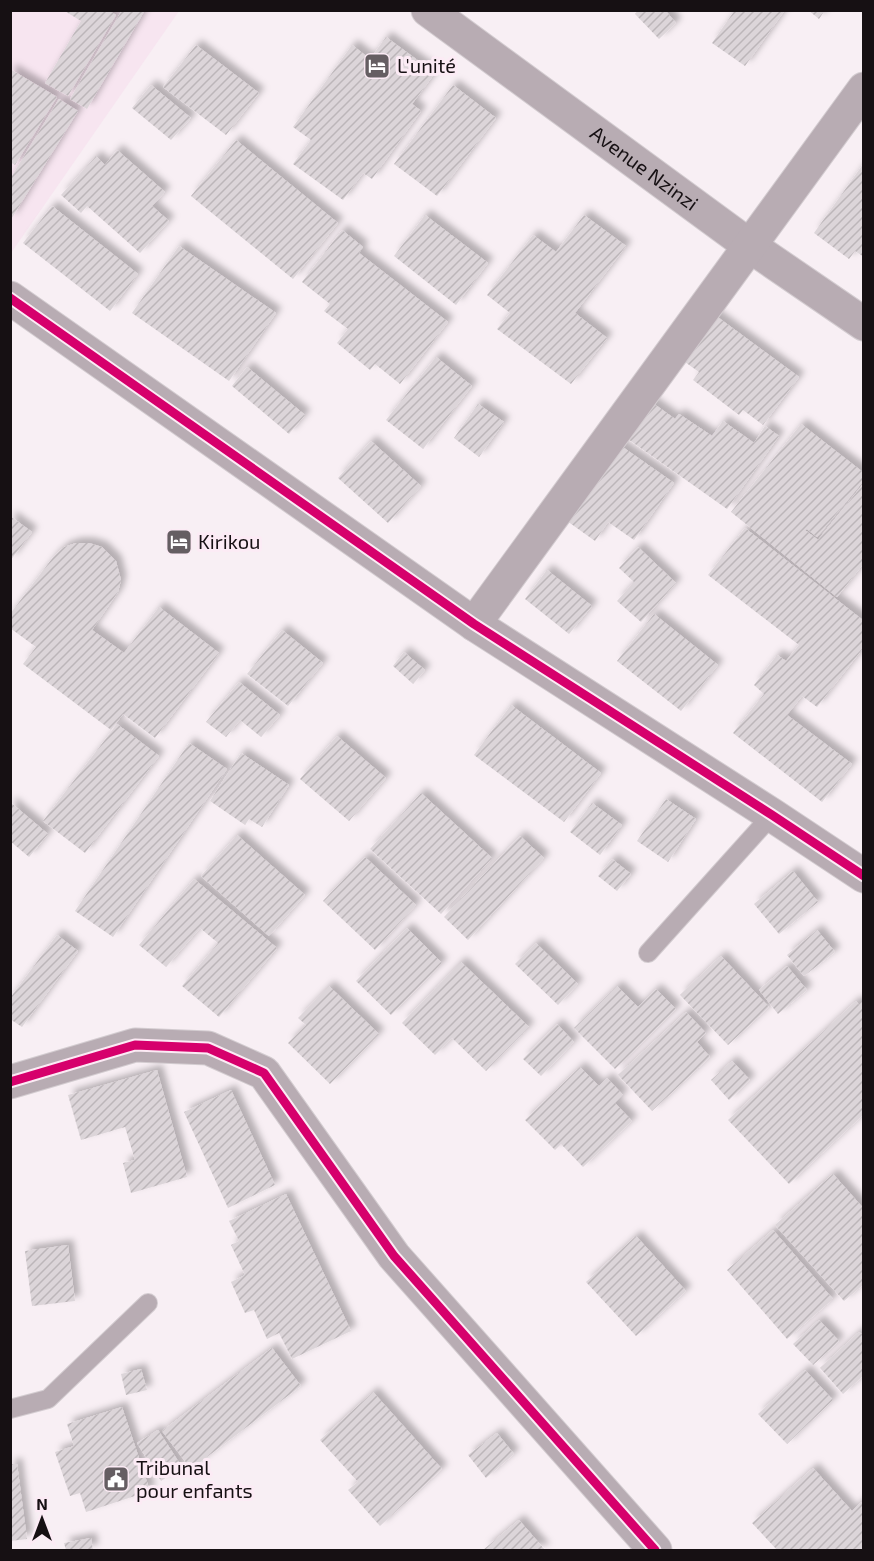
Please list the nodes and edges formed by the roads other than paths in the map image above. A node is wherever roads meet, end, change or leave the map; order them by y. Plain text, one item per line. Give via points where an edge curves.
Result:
1 (428, 10) edge
2 (864, 89) edge
3 (750, 246) junction
4 (10, 297) edge
5 (864, 324) edge
6 (474, 624) junction
7 (772, 815) junction
8 (864, 876) edge
9 (648, 953) dead end
10 (10, 1082) edge
11 (148, 1303) dead end
12 (10, 1409) edge
13 (655, 1551) edge

1 - 3 street, Avenue Nzinzi
2 - 3 street
3 - 5 street, Avenue Nzinzi
3 - 6 street
4 - 6 street
6 - 7 street
7 - 8 street
7 - 9 lane
10 - 13 street via 135,1045 208,1048 264,1073 394,1256
11 - 12 lane via 48,1399

